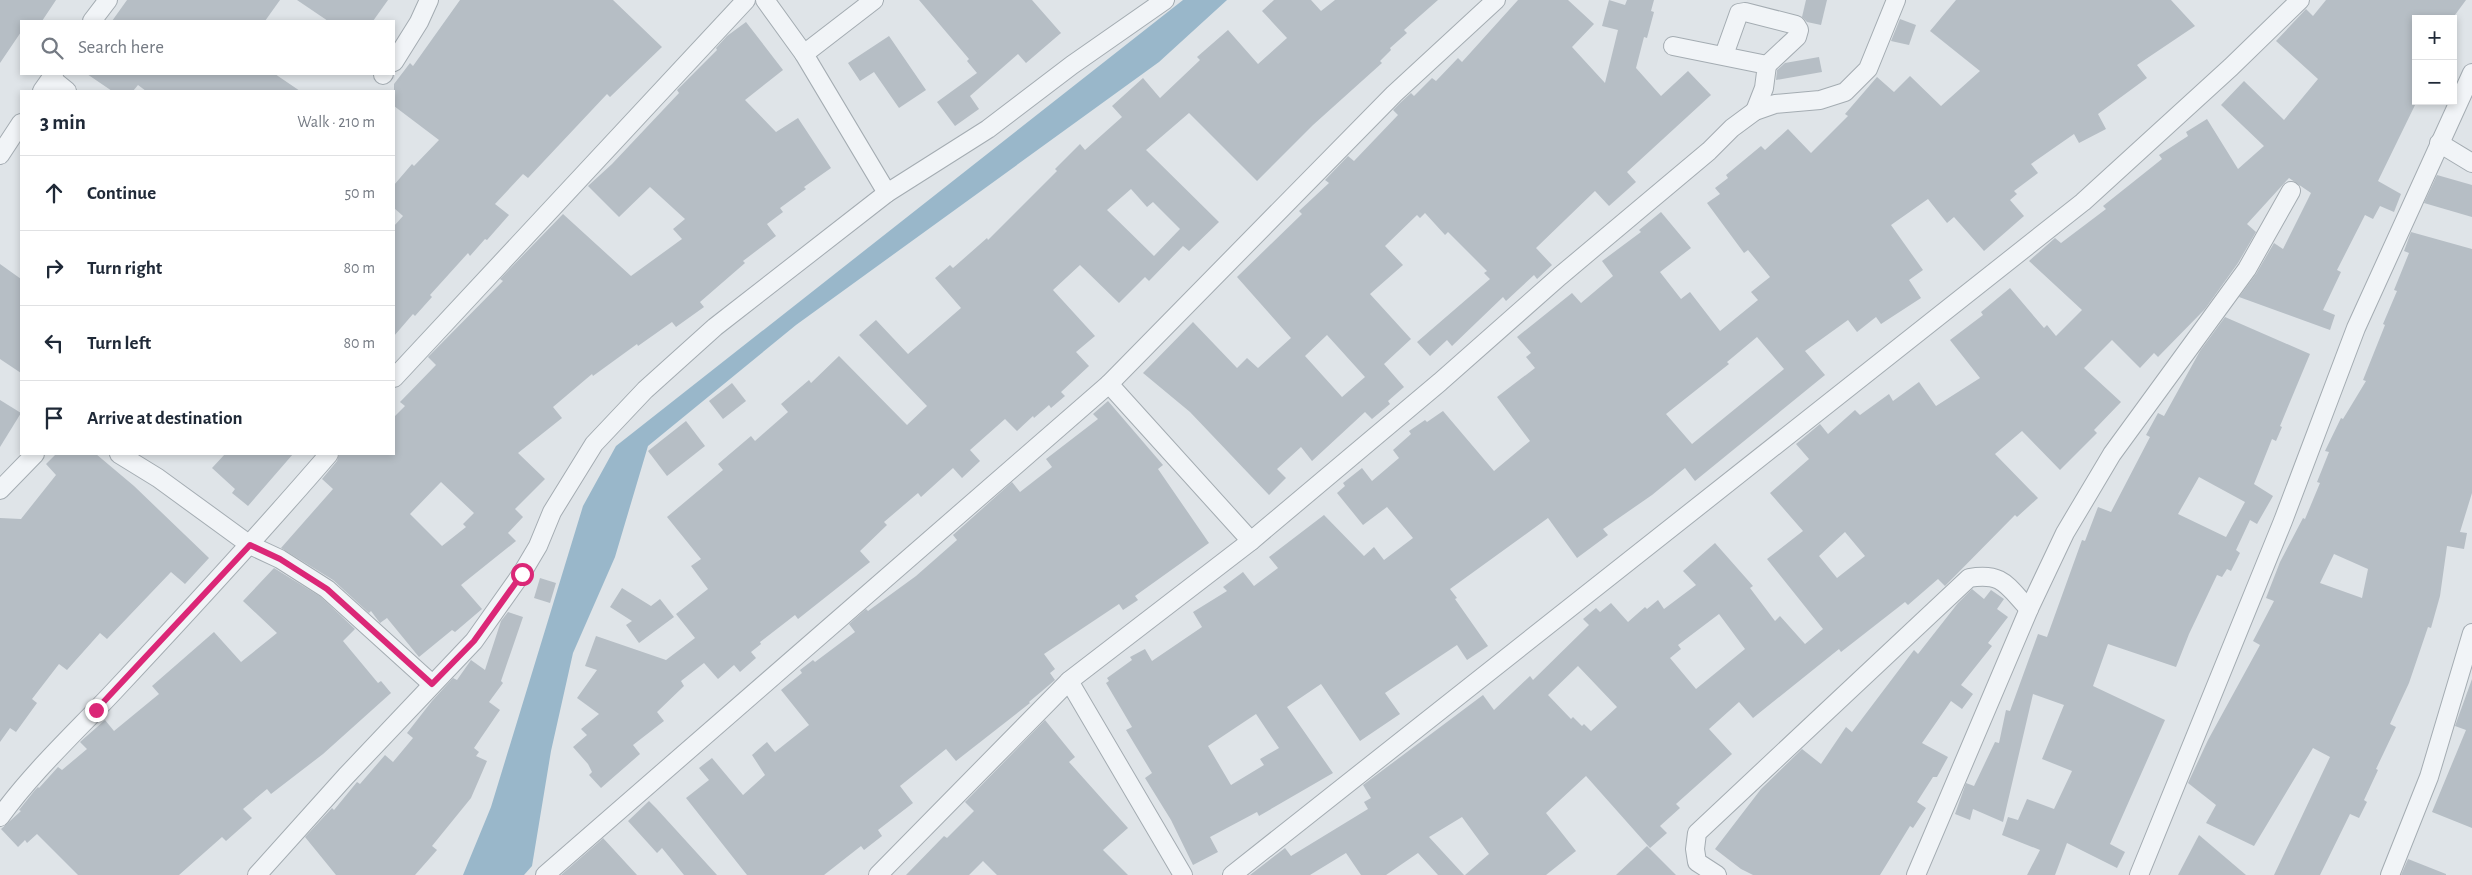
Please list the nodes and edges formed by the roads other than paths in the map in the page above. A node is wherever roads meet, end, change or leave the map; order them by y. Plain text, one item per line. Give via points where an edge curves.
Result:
1 (108, 0) edge
2 (429, 0) edge
3 (746, 0) edge
4 (765, 0) edge
5 (874, 0) edge
6 (1165, 0) edge
7 (1496, 0) edge
8 (1896, 0) edge
9 (2300, 0) edge
10 (93, 20) edge
11 (1673, 46) dead end
12 (804, 54) junction
13 (1724, 55) junction
14 (395, 58) edge
15 (1767, 65) junction
16 (2472, 73) edge
17 (49, 81) edge
18 (65, 90) edge
19 (1755, 111) junction
20 (20, 124) edge
21 (2439, 143) junction
22 (0, 154) edge
23 (2472, 163) edge
24 (2291, 192) dead end
25 (887, 193) junction
26 (396, 372) edge
27 (1109, 384) junction
28 (33, 455) edge
29 (120, 455) edge
30 (327, 455) edge
31 (0, 490) edge
32 (1251, 541) junction
33 (250, 545) junction
34 (2029, 609) junction
35 (2472, 634) edge
36 (1069, 681) junction
37 (432, 684) junction
38 (0, 818) edge
39 (257, 875) edge
40 (546, 875) edge
41 (878, 875) edge
42 (1183, 875) edge
43 (1232, 875) edge
44 (1717, 875) edge
45 (1916, 875) edge
46 (2138, 875) edge
47 (2390, 875) edge

1 - 10 street
2 - 14 street
3 - 26 street
4 - 12 street
5 - 12 street
6 - 25 street via 988,129
7 - 27 street via 1394,94
8 - 19 street via 1868,69 1845,92 1820,100 1775,104
9 - 43 street via 2083,202
11 - 13 street
12 - 25 street
13 - 15 street
13 - 15 street via 1739,13 1796,25 1799,30 1797,37
15 - 19 street via 1764,88
16 - 21 street
17 - 18 street
19 - 32 street
20 - 22 street
21 - 23 street
21 - 46 street via 2356,328 2283,521
24 - 34 street via 2247,269 2112,454 2065,533
25 - 37 street via 715,327 613,421 577,470 552,512 526,567 488,624
27 - 32 street
27 - 40 street
28 - 31 street
29 - 33 street via 158,478
30 - 33 street
32 - 36 street
33 - 37 street via 280,559 327,589
33 - 38 street via 50,756
34 - 44 street via 2000,579 1992,575 1969,578 1697,833 1694,849 1697,862
34 - 45 street
35 - 47 street via 2429,777
36 - 41 street
36 - 42 street
37 - 39 street

